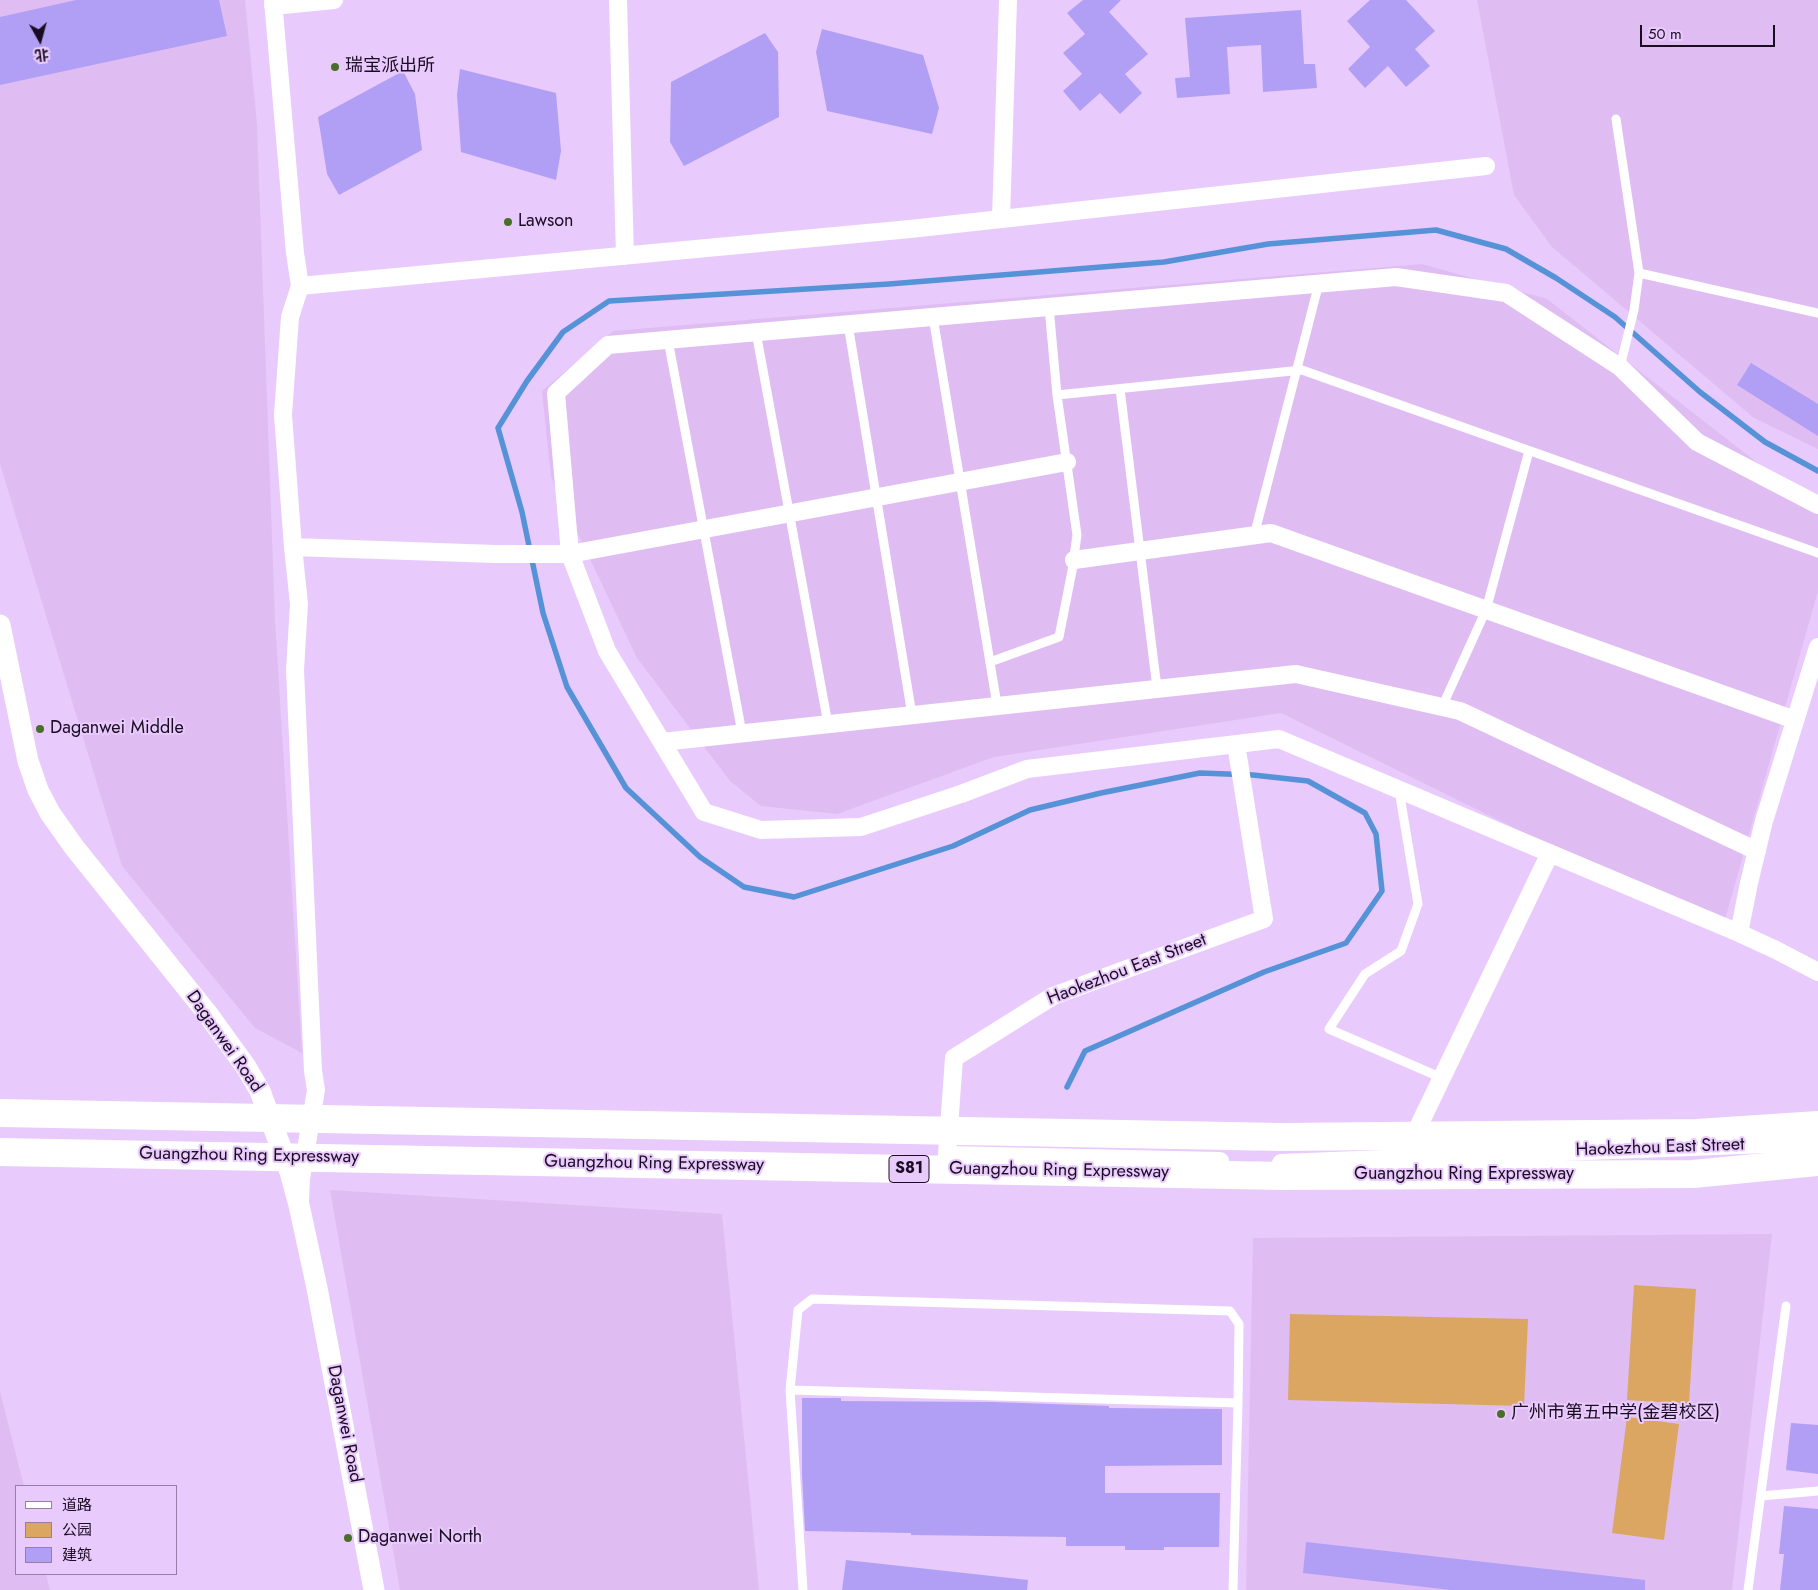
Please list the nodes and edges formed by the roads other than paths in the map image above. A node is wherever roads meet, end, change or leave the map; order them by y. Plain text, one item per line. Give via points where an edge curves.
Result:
1 (334, 0) edge
2 (618, 0) edge
3 (1008, 0) edge
4 (273, 3) edge
5 (1616, 119) dead end
6 (1486, 166) dead end
7 (1001, 219) junction
8 (625, 256) junction
9 (1639, 272) junction
10 (1319, 283) junction
11 (300, 286) junction
12 (1049, 307) junction
13 (1818, 313) edge
14 (933, 317) junction
15 (848, 324) junction
16 (756, 332) junction
17 (668, 340) junction
18 (1620, 367) junction
19 (1296, 371) junction
20 (1120, 389) junction
21 (1057, 395) junction
22 (1529, 451) junction
23 (1067, 462) junction
24 (960, 481) junction
25 (876, 497) junction
26 (1818, 505) edge
27 (789, 513) junction
28 (704, 529) junction
29 (1254, 536) junction
30 (293, 547) junction
31 (1140, 551) junction
32 (1818, 553) edge
33 (566, 554) junction
34 (1074, 560) junction
35 (1486, 610) junction
36 (0, 625) edge
37 (1818, 647) edge
38 (990, 662) junction
39 (1157, 688) junction
40 (997, 705) junction
41 (1442, 707) junction
42 (912, 715) junction
43 (1795, 720) junction
44 (828, 724) junction
45 (742, 734) junction
46 (662, 742) junction
47 (1236, 744) junction
48 (1399, 790) junction
49 (1756, 851) junction
50 (1550, 853) junction
51 (1739, 933) junction
52 (1818, 972) edge
53 (1442, 1078) junction
54 (0, 1113) edge
55 (1818, 1125) edge
56 (1818, 1142) edge
57 (0, 1152) edge
58 (1403, 1158) junction
59 (1818, 1162) edge
60 (299, 1205) junction
61 (1786, 1306) dead end
62 (790, 1390) junction
63 (1238, 1403) junction
64 (1818, 1491) edge
65 (1761, 1496) junction
66 (374, 1590) edge
67 (803, 1590) edge
68 (1232, 1590) edge
69 (1748, 1590) edge

1 - 4 street
2 - 8 street
3 - 7 street
4 - 11 street
5 - 9 lane
6 - 7 street
7 - 8 street
8 - 11 street
9 - 13 lane
9 - 18 lane via 1634,310
10 - 12 street
10 - 18 street via 1396,277 1506,293
10 - 19 lane
11 - 30 street via 290,317 283,415
12 - 14 street
12 - 21 lane
14 - 15 street
14 - 24 lane
15 - 16 street
15 - 25 lane
16 - 17 street
16 - 27 lane
17 - 28 lane
17 - 33 street via 608,345 556,393
18 - 26 street via 1696,442
19 - 20 lane
19 - 22 lane via 1302,370
19 - 29 lane
20 - 21 lane
20 - 31 lane
21 - 23 lane
22 - 32 lane
22 - 35 lane
23 - 24 street
23 - 34 lane via 1077,535
24 - 25 street
24 - 38 lane
25 - 27 street
25 - 42 lane
27 - 28 street
27 - 44 lane
28 - 33 street
28 - 45 lane
29 - 31 street
29 - 35 street via 1271,533
30 - 33 street
30 - 60 street via 300,604 295,670 312,1061 316,1090
31 - 34 street
31 - 39 lane
33 - 46 street via 607,651
34 - 38 lane via 1059,638
35 - 41 lane
35 - 43 street
36 - 60 street, Daganwei Road via 28,761 38,790 74,847 207,1013 246,1067 267,1108
37 - 43 street
38 - 40 lane
39 - 40 street
39 - 41 street via 1296,674
40 - 42 street
41 - 49 street via 1460,711
42 - 44 street
43 - 49 street
44 - 45 street
45 - 46 street
46 - 47 street via 704,812 761,830 861,827 1027,769
47 - 48 street via 1279,739
47 - 58 street, Haokezhou East Street via 1264,919 1053,996 954,1058 948,1155 1291,1163
48 - 50 street
48 - 53 lane via 1418,904 1401,951 1365,974 1328,1029
49 - 51 street
50 - 51 street
50 - 53 street
51 - 52 street
53 - 58 street
54 - 55 highway, S81 via 1282,1137 1697,1133
56 - 58 street, Haokezhou East Street
57 - 59 highway, Guangzhou Ring Expressway / S81 via 1284,1176 1693,1174
60 - 66 street, Daganwei Road
61 - 65 lane
62 - 63 lane
62 - 63 lane via 798,1310 812,1299 1220,1310 1230,1311 1239,1324
62 - 67 lane
63 - 68 lane
64 - 65 lane
65 - 69 lane

